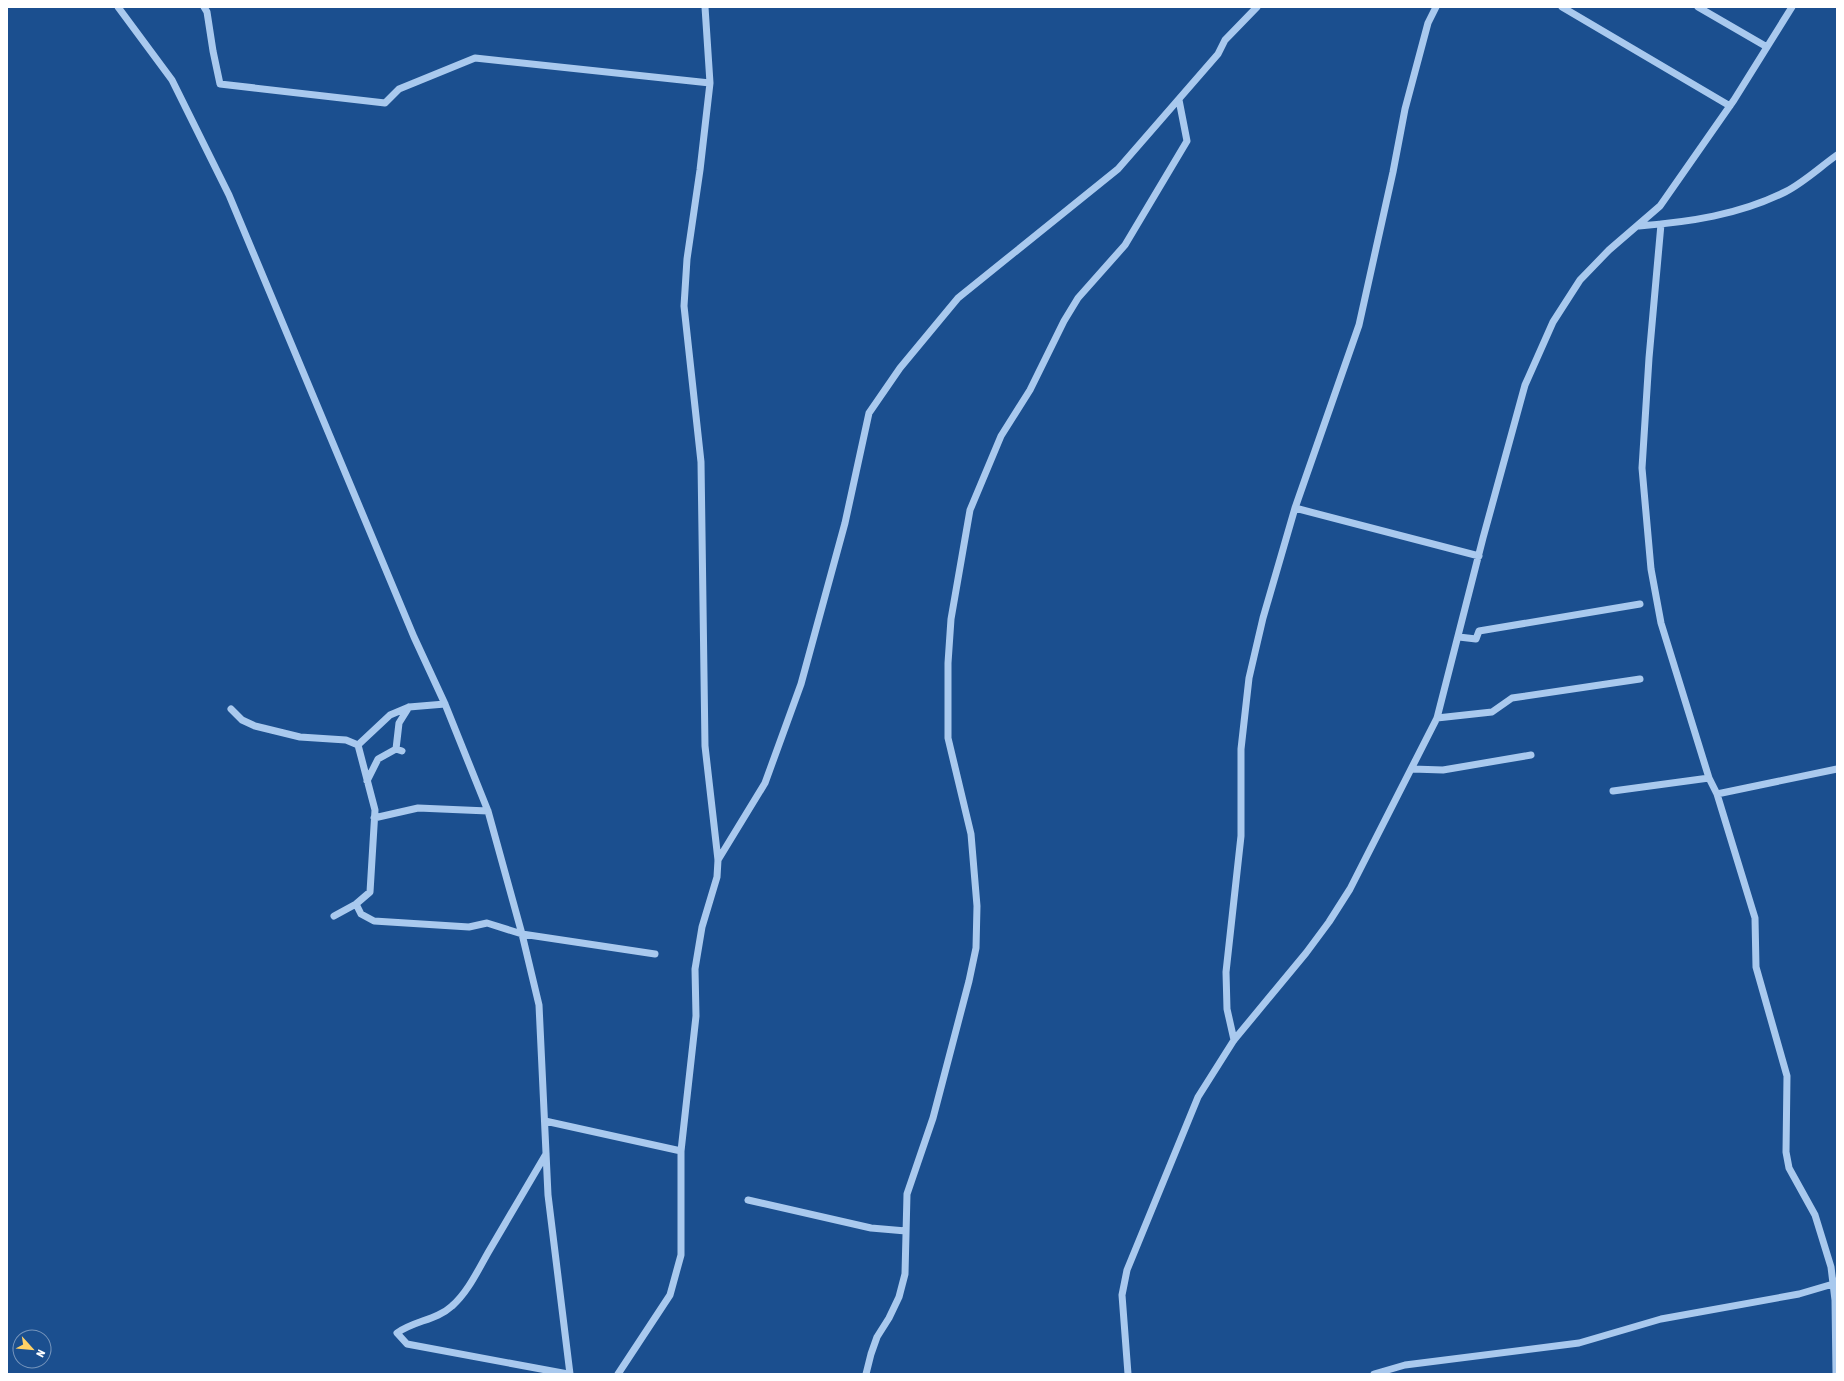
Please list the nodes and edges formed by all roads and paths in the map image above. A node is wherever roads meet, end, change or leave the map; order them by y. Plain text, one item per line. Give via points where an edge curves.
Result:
1 (118, 7) edge
2 (204, 7) edge
3 (705, 7) edge
4 (1257, 7) edge
5 (1436, 7) edge
6 (1562, 7) edge
7 (1698, 7) edge
8 (1792, 7) edge
9 (1767, 47) junction
10 (710, 83) junction
11 (1179, 100) junction
12 (1730, 106) junction
13 (1837, 155) edge
14 (1661, 224) junction
15 (1639, 226) junction
16 (1295, 508) junction
17 (1479, 556) junction
18 (1640, 604) dead end
19 (1459, 637) junction
20 (1640, 679) dead end
21 (445, 704) junction
22 (409, 707) junction
23 (231, 709) dead end
24 (1438, 718) junction
25 (358, 745) junction
26 (1531, 755) dead end
27 (1412, 769) junction
28 (1837, 769) edge
29 (1709, 778) junction
30 (367, 781) junction
31 (1613, 791) dead end
32 (1717, 794) junction
33 (488, 811) junction
34 (374, 818) junction
35 (718, 860) junction
36 (356, 904) junction
37 (334, 916) dead end
38 (522, 934) junction
39 (655, 954) dead end
40 (1234, 1040) junction
41 (545, 1121) junction
42 (681, 1151) junction
43 (546, 1154) junction
44 (748, 1200) dead end
45 (906, 1231) junction
46 (1835, 1281) edge
47 (569, 1374) edge
48 (618, 1374) edge
49 (866, 1374) edge
50 (1128, 1374) edge
51 (1374, 1374) edge
52 (1836, 1374) edge

1 - 21 street via 172,80 229,195 414,638
2 - 10 street via 220,84 385,103 399,90 475,58
3 - 10 street
4 - 11 street via 1225,40 1218,54
5 - 16 street via 1428,23 1405,109 1359,325
6 - 12 street
7 - 9 street
8 - 9 street
9 - 12 street
10 - 35 street via 687,259 684,306 701,462 705,746
11 - 35 street via 1118,169 958,298 900,368 869,413 845,523 801,684 765,783
11 - 45 street via 1187,141 1125,244 1071,309 1030,390 1001,436 970,510 951,619 948,738 970,834 978,906 976,948 932,1118 907,1194
12 - 15 street via 1660,206
13 - 14 street via 1786,192 1740,211
14 - 15 street
14 - 29 street via 1642,468 1651,569 1660,623
15 - 17 street via 1609,250 1580,280 1553,322 1538,352 1525,385
16 - 17 street
16 - 40 street via 1249,678 1243,721 1241,836 1226,972 1227,1009
17 - 19 street
18 - 19 street via 1479,631 1476,639
19 - 24 street
20 - 24 street via 1512,698 1492,712
21 - 22 street
21 - 33 street
22 - 25 street via 390,715
22 - 30 street via 399,723 399,750 378,759
23 - 25 street via 242,720 255,726 300,737 346,740
24 - 27 street
25 - 30 street
26 - 27 street via 1443,770
27 - 40 street via 1350,889 1329,922
28 - 32 street
29 - 31 street
29 - 32 street
30 - 34 street via 375,810
32 - 46 street via 1755,918 1756,967 1787,1076 1786,1152 1789,1168 1815,1215
33 - 34 street via 418,808
33 - 38 street
34 - 36 street via 370,892
35 - 42 street via 717,877 702,927 696,969 696,1016
36 - 37 street
36 - 38 street via 361,914 374,921 469,927 487,923
38 - 39 street
38 - 41 street via 539,1005
40 - 50 street via 1198,1097 1127,1270 1122,1295
41 - 42 street
41 - 43 street
42 - 48 street via 681,1255 670,1295
43 - 47 street via 548,1195
43 - 47 street via 459,1299 440,1314 403,1328 397,1333 407,1344
44 - 45 street via 871,1228
45 - 49 street via 905,1274 896,1304 877,1337
46 - 51 street via 1799,1294 1661,1319 1579,1343 1405,1365
46 - 52 street

